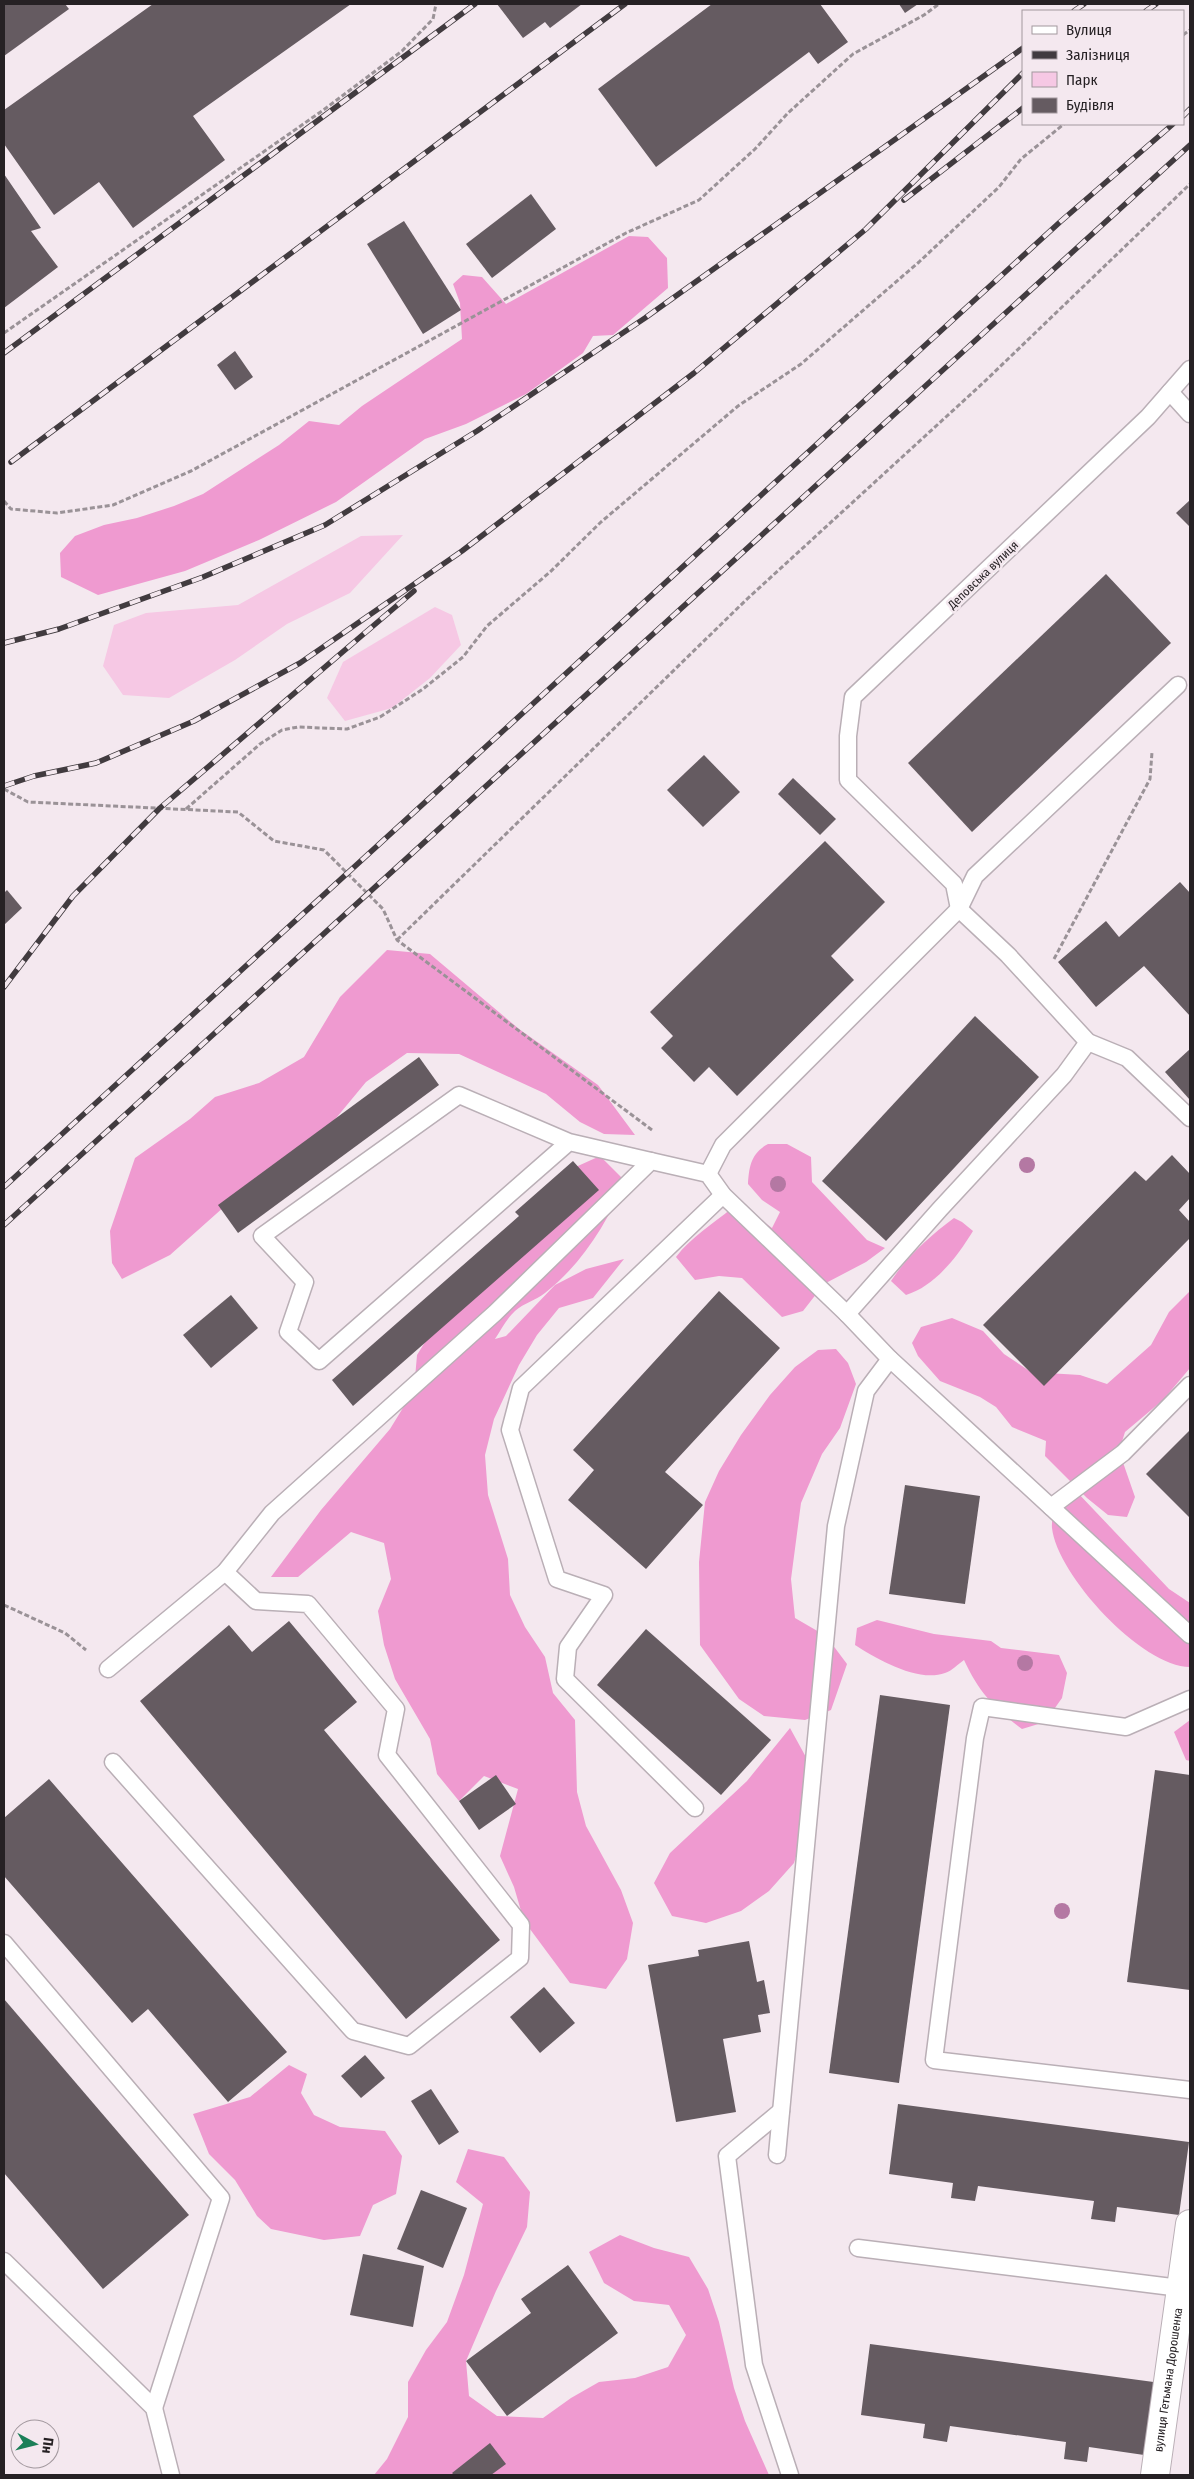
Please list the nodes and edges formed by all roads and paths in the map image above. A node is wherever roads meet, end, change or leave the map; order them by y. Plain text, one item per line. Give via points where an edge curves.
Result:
1 (436, 4) edge
2 (939, 4) edge
3 (1063, 125) edge
4 (1190, 184) edge
5 (4, 334) edge
6 (1190, 369) edge
7 (1170, 392) junction
8 (1190, 414) edge
9 (4, 502) edge
10 (1178, 685) dead end
11 (1155, 707) junction
12 (4, 789) edge
13 (186, 809) junction
14 (959, 909) junction
15 (397, 940) junction
16 (1039, 988) junction
17 (1088, 1042) junction
18 (1190, 1118) edge
19 (569, 1142) junction
20 (651, 1161) junction
21 (680, 1167) junction
22 (708, 1174) junction
23 (723, 1195) junction
24 (847, 1314) junction
25 (890, 1359) junction
26 (1190, 1385) edge
27 (1051, 1507) junction
28 (224, 1572) junction
29 (4, 1604) edge
30 (1190, 1634) edge
31 (108, 1669) joint
32 (1190, 1699) edge
33 (113, 1762) dead end
34 (695, 1808) dead end
35 (4, 1943) edge
36 (1190, 2090) edge
37 (781, 2111) junction
38 (777, 2155) dead end
39 (1190, 2224) edge
40 (858, 2248) dead end
41 (4, 2262) edge
42 (1180, 2288) junction
43 (154, 2408) junction
44 (171, 2475) edge
45 (790, 2475) edge
46 (1156, 2475) edge

1 - 5 path via 433,19 402,51 314,117
2 - 9 path via 853,54 699,200 626,233 191,471 113,505 57,513 11,508
3 - 13 path via 1021,159 999,187 919,262 801,364 738,406 601,522 550,572 487,626 464,657 423,689 380,717 348,730 298,727 282,730 260,744
4 - 15 path via 983,383 746,600
6 - 7 lane, Деповська вулиця
7 - 8 lane
7 - 14 lane, Деповська вулиця via 1148,417 853,698 848,736 848,780 954,884
10 - 11 lane
11 - 14 lane via 975,876
11 - 16 path via 1150,779
12 - 13 path via 28,802
13 - 15 path via 238,812 274,841 324,850 383,909
14 - 16 lane
14 - 22 lane via 723,1145
15 - 21 path via 648,1126
16 - 17 lane
17 - 18 lane via 1127,1058
17 - 24 lane via 1064,1075
19 - 19 lane via 319,1361 288,1332 305,1282 262,1236 459,1095
19 - 20 lane
20 - 21 lane
20 - 28 lane via 495,1313 272,1513
21 - 22 lane
22 - 23 lane
23 - 24 lane
23 - 34 lane via 521,1388 510,1430 557,1579 604,1595 568,1647 565,1679
24 - 25 lane
25 - 27 lane
25 - 37 lane via 866,1391 836,1526
26 - 27 lane via 1123,1453
27 - 30 lane
28 - 31 lane
28 - 33 lane via 256,1601 308,1604 396,1709 387,1755 521,1925 520,1958 409,2046 353,2031
29 - 31 path via 65,1633
32 - 36 lane via 1126,1727 982,1707 975,1738 934,2060
35 - 43 lane via 221,2198
37 - 38 lane
37 - 45 lane via 727,2156 754,2365
39 - 42 street, вулиця Гетьмана Дорошенка
40 - 42 lane
41 - 43 lane
42 - 46 street, вулиця Гетьмана Дорошенка
43 - 44 lane

